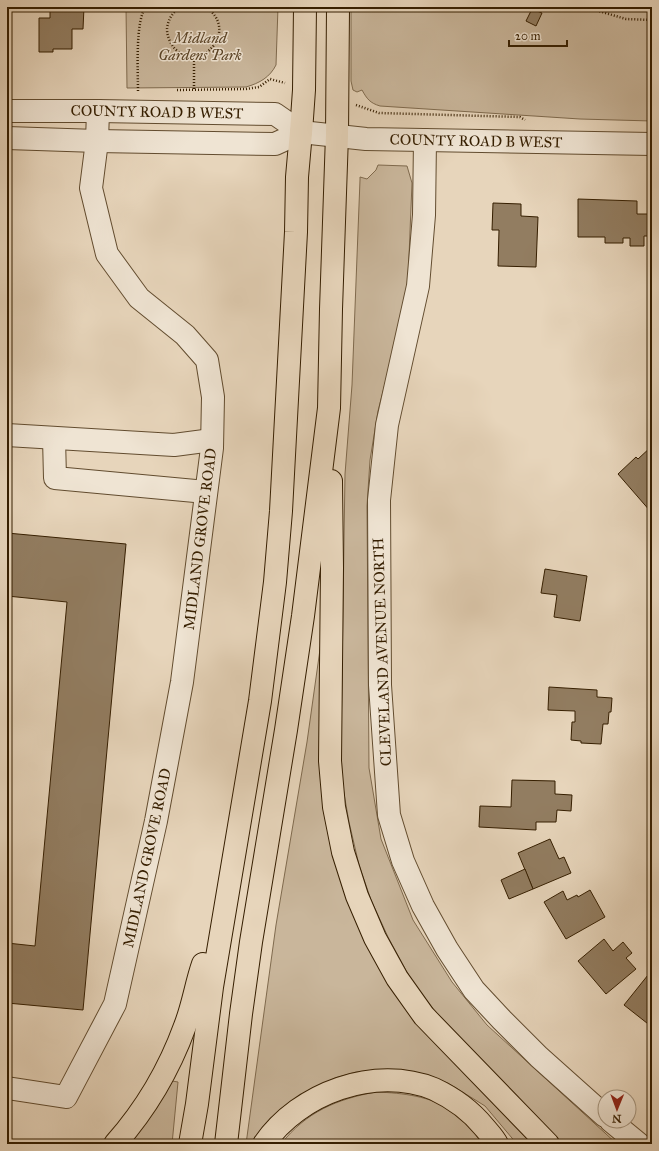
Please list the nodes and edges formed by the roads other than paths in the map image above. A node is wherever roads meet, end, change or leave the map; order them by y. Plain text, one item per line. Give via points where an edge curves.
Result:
1 (305, 7) edge
2 (338, 7) edge
3 (7, 111) edge
4 (98, 111) junction
5 (301, 132) junction
6 (337, 135) junction
7 (7, 138) edge
8 (425, 140) junction
9 (97, 141) junction
10 (652, 144) edge
11 (329, 408) junction
12 (7, 435) edge
13 (54, 438) junction
14 (212, 440) junction
15 (206, 492) junction
16 (223, 917) junction
17 (7, 1088) edge
18 (597, 1109) edge
19 (621, 1129) edge
20 (115, 1144) edge
21 (190, 1144) edge
22 (226, 1144) edge
23 (264, 1144) edge
24 (497, 1144) edge
25 (548, 1144) edge
26 (639, 1144) edge

1 - 5 main road
2 - 6 main road
3 - 4 street, COUNTY ROAD B WEST
4 - 5 street, COUNTY ROAD B WEST via 275,114
4 - 9 street, MIDLAND GROVE ROAD
5 - 6 street, COUNTY ROAD B WEST
5 - 9 street, COUNTY ROAD B WEST via 275,144
5 - 16 main road via 284,473 275,582 260,701
6 - 8 street, COUNTY ROAD B WEST via 366,139
6 - 11 main road
7 - 9 street, COUNTY ROAD B WEST
8 - 10 street, COUNTY ROAD B WEST
8 - 18 street, CLEVELAND AVENUE NORTH via 424,215 418,286 387,425 379,500 380,685 389,815 403,861 423,906 474,990 539,1057
9 - 14 street, MIDLAND GROVE ROAD via 92,188 107,254 139,298 185,335 207,360 213,397
11 - 22 main road via 303,616 251,942
11 - 25 main road via 332,561 330,761 334,807 343,852 357,896 375,938 397,978 424,1016
12 - 13 street
13 - 14 street via 174,445
13 - 15 street via 54,478
14 - 15 street, MIDLAND GROVE ROAD
15 - 17 street, MIDLAND GROVE ROAD via 182,682 156,821 115,1004 66,1097
16 - 20 main road via 209,947 188,1019 174,1054 136,1120
16 - 21 main road
19 - 26 street
23 - 24 main road via 282,1123 302,1107 327,1093 352,1085 387,1080 410,1082 434,1089 455,1101 473,1115

